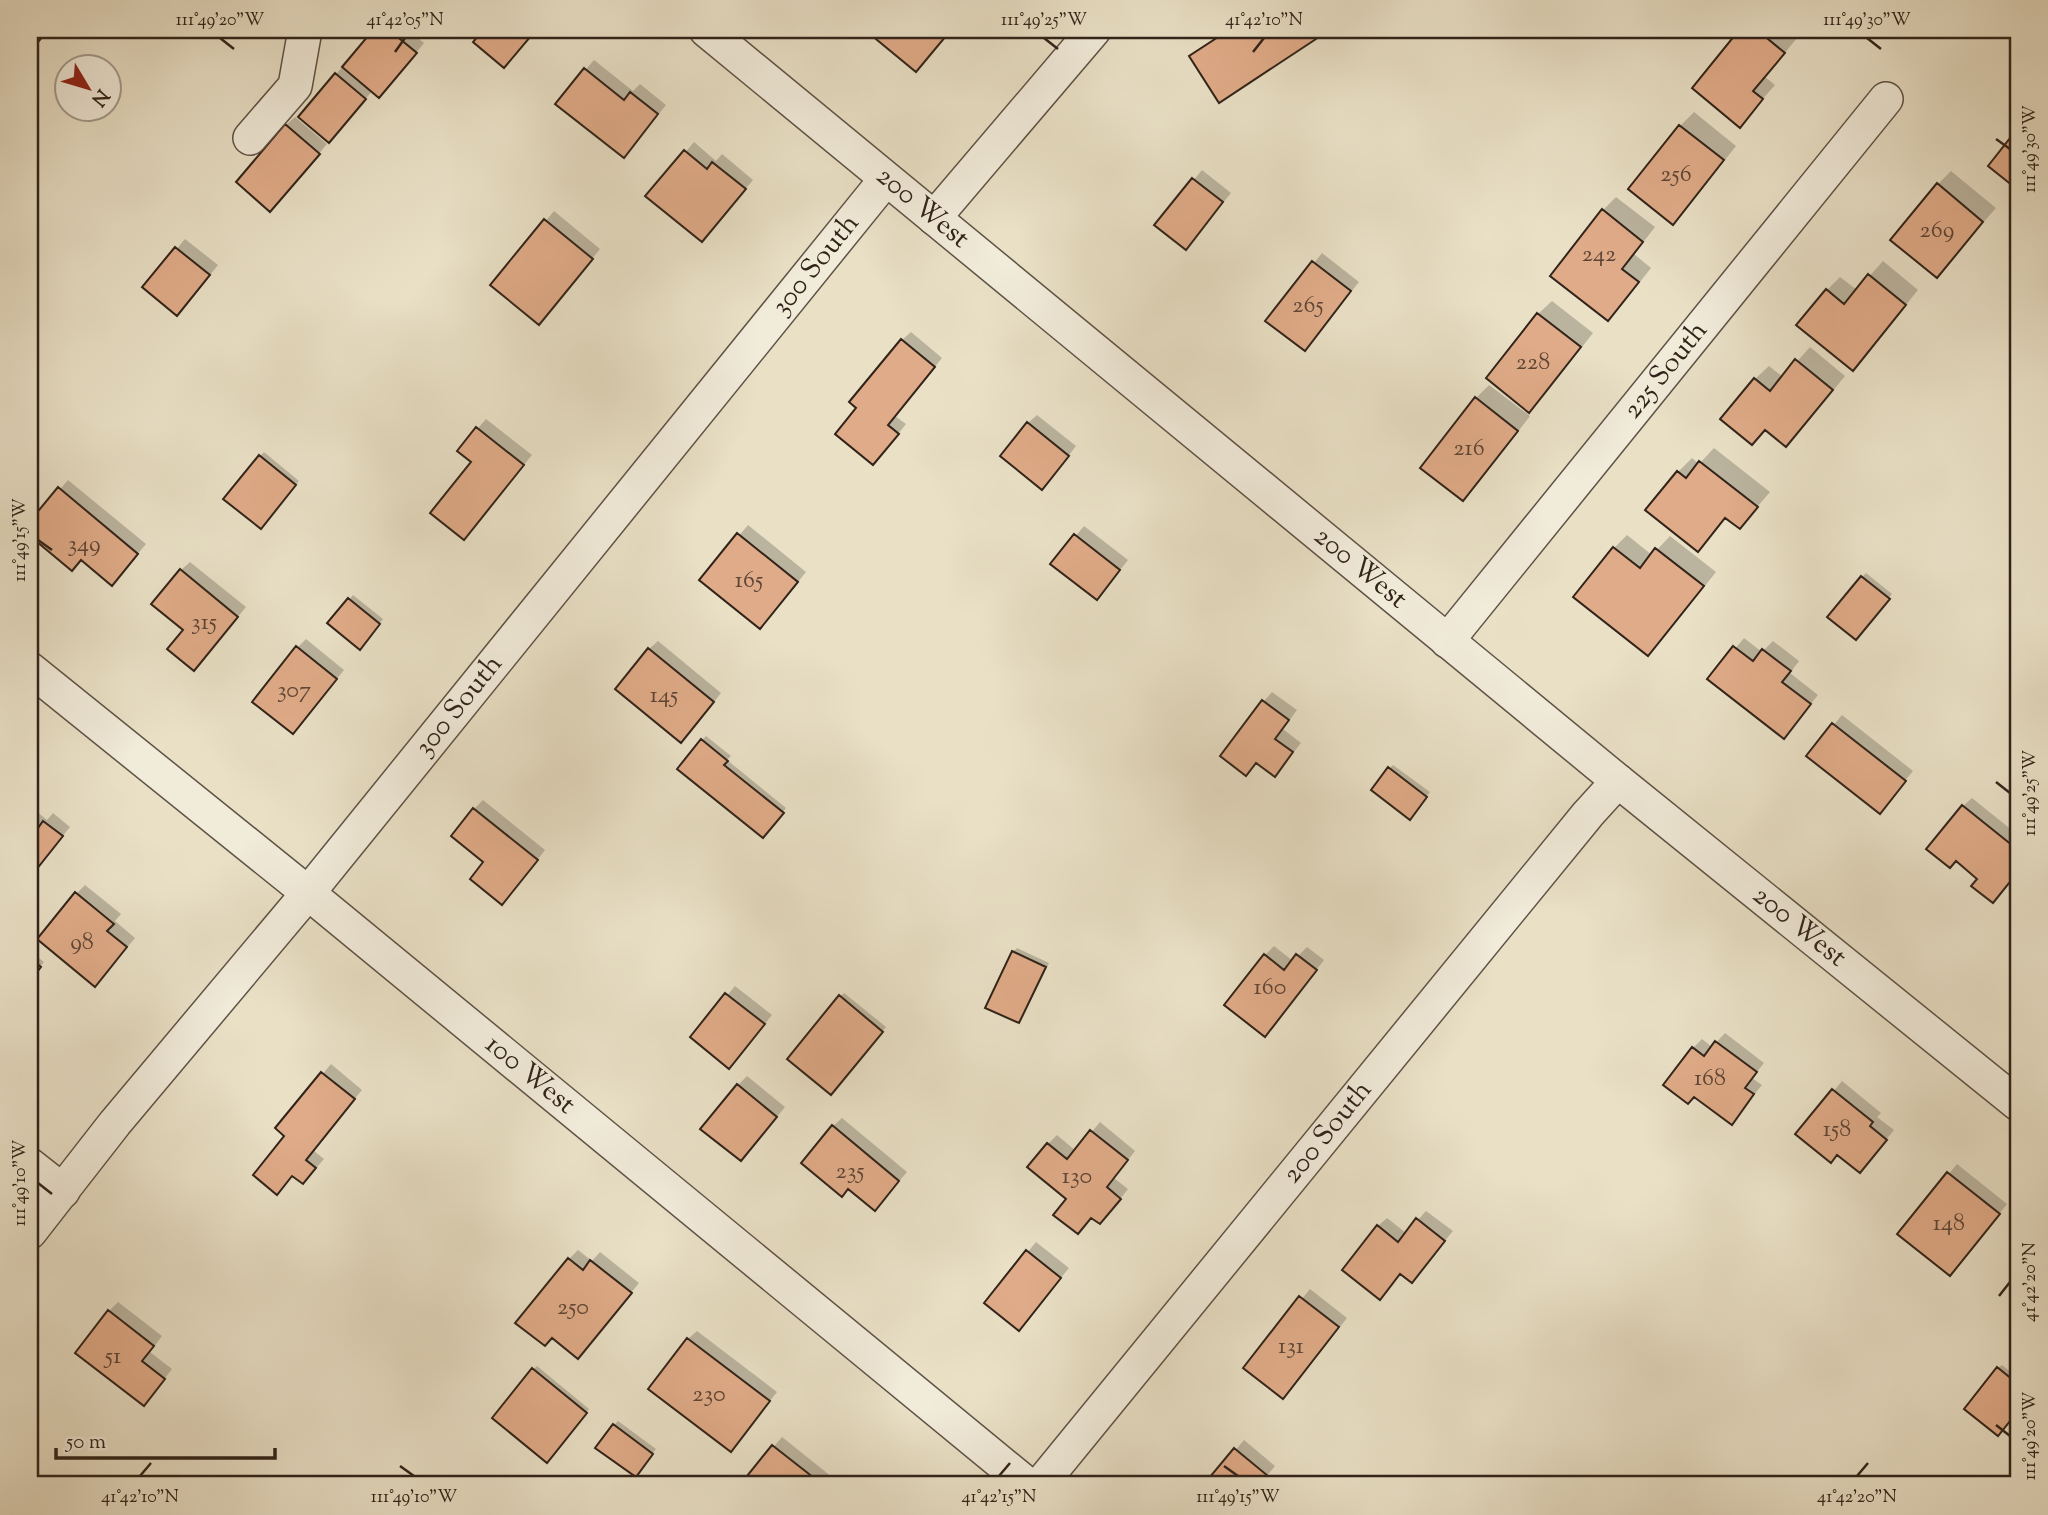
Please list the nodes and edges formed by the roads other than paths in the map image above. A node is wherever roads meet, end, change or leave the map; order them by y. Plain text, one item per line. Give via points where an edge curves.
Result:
1 (305, 30) edge
2 (705, 30) edge
3 (1094, 30) edge
4 (1886, 99) dead end
5 (250, 138) dead end
6 (886, 179) junction
7 (934, 218) junction
8 (1447, 641) junction
9 (30, 669) edge
10 (1618, 780) junction
11 (308, 893) junction
12 (2018, 1104) edge
13 (30, 1165) edge
14 (63, 1191) junction
15 (30, 1231) edge
16 (1028, 1485) edge
17 (1040, 1485) edge

1 - 5 street via 295,86
2 - 6 street, 200 West
3 - 7 street
4 - 8 street, 225 South
6 - 7 street, 200 West
6 - 11 street, 300 South
7 - 8 street, 200 West
8 - 10 street, 200 West
9 - 11 street, 100 West
10 - 12 street, 200 West
10 - 17 street, 200 South
11 - 14 street, 300 South
11 - 16 street, 100 West
13 - 14 street
14 - 15 street, 300 South

